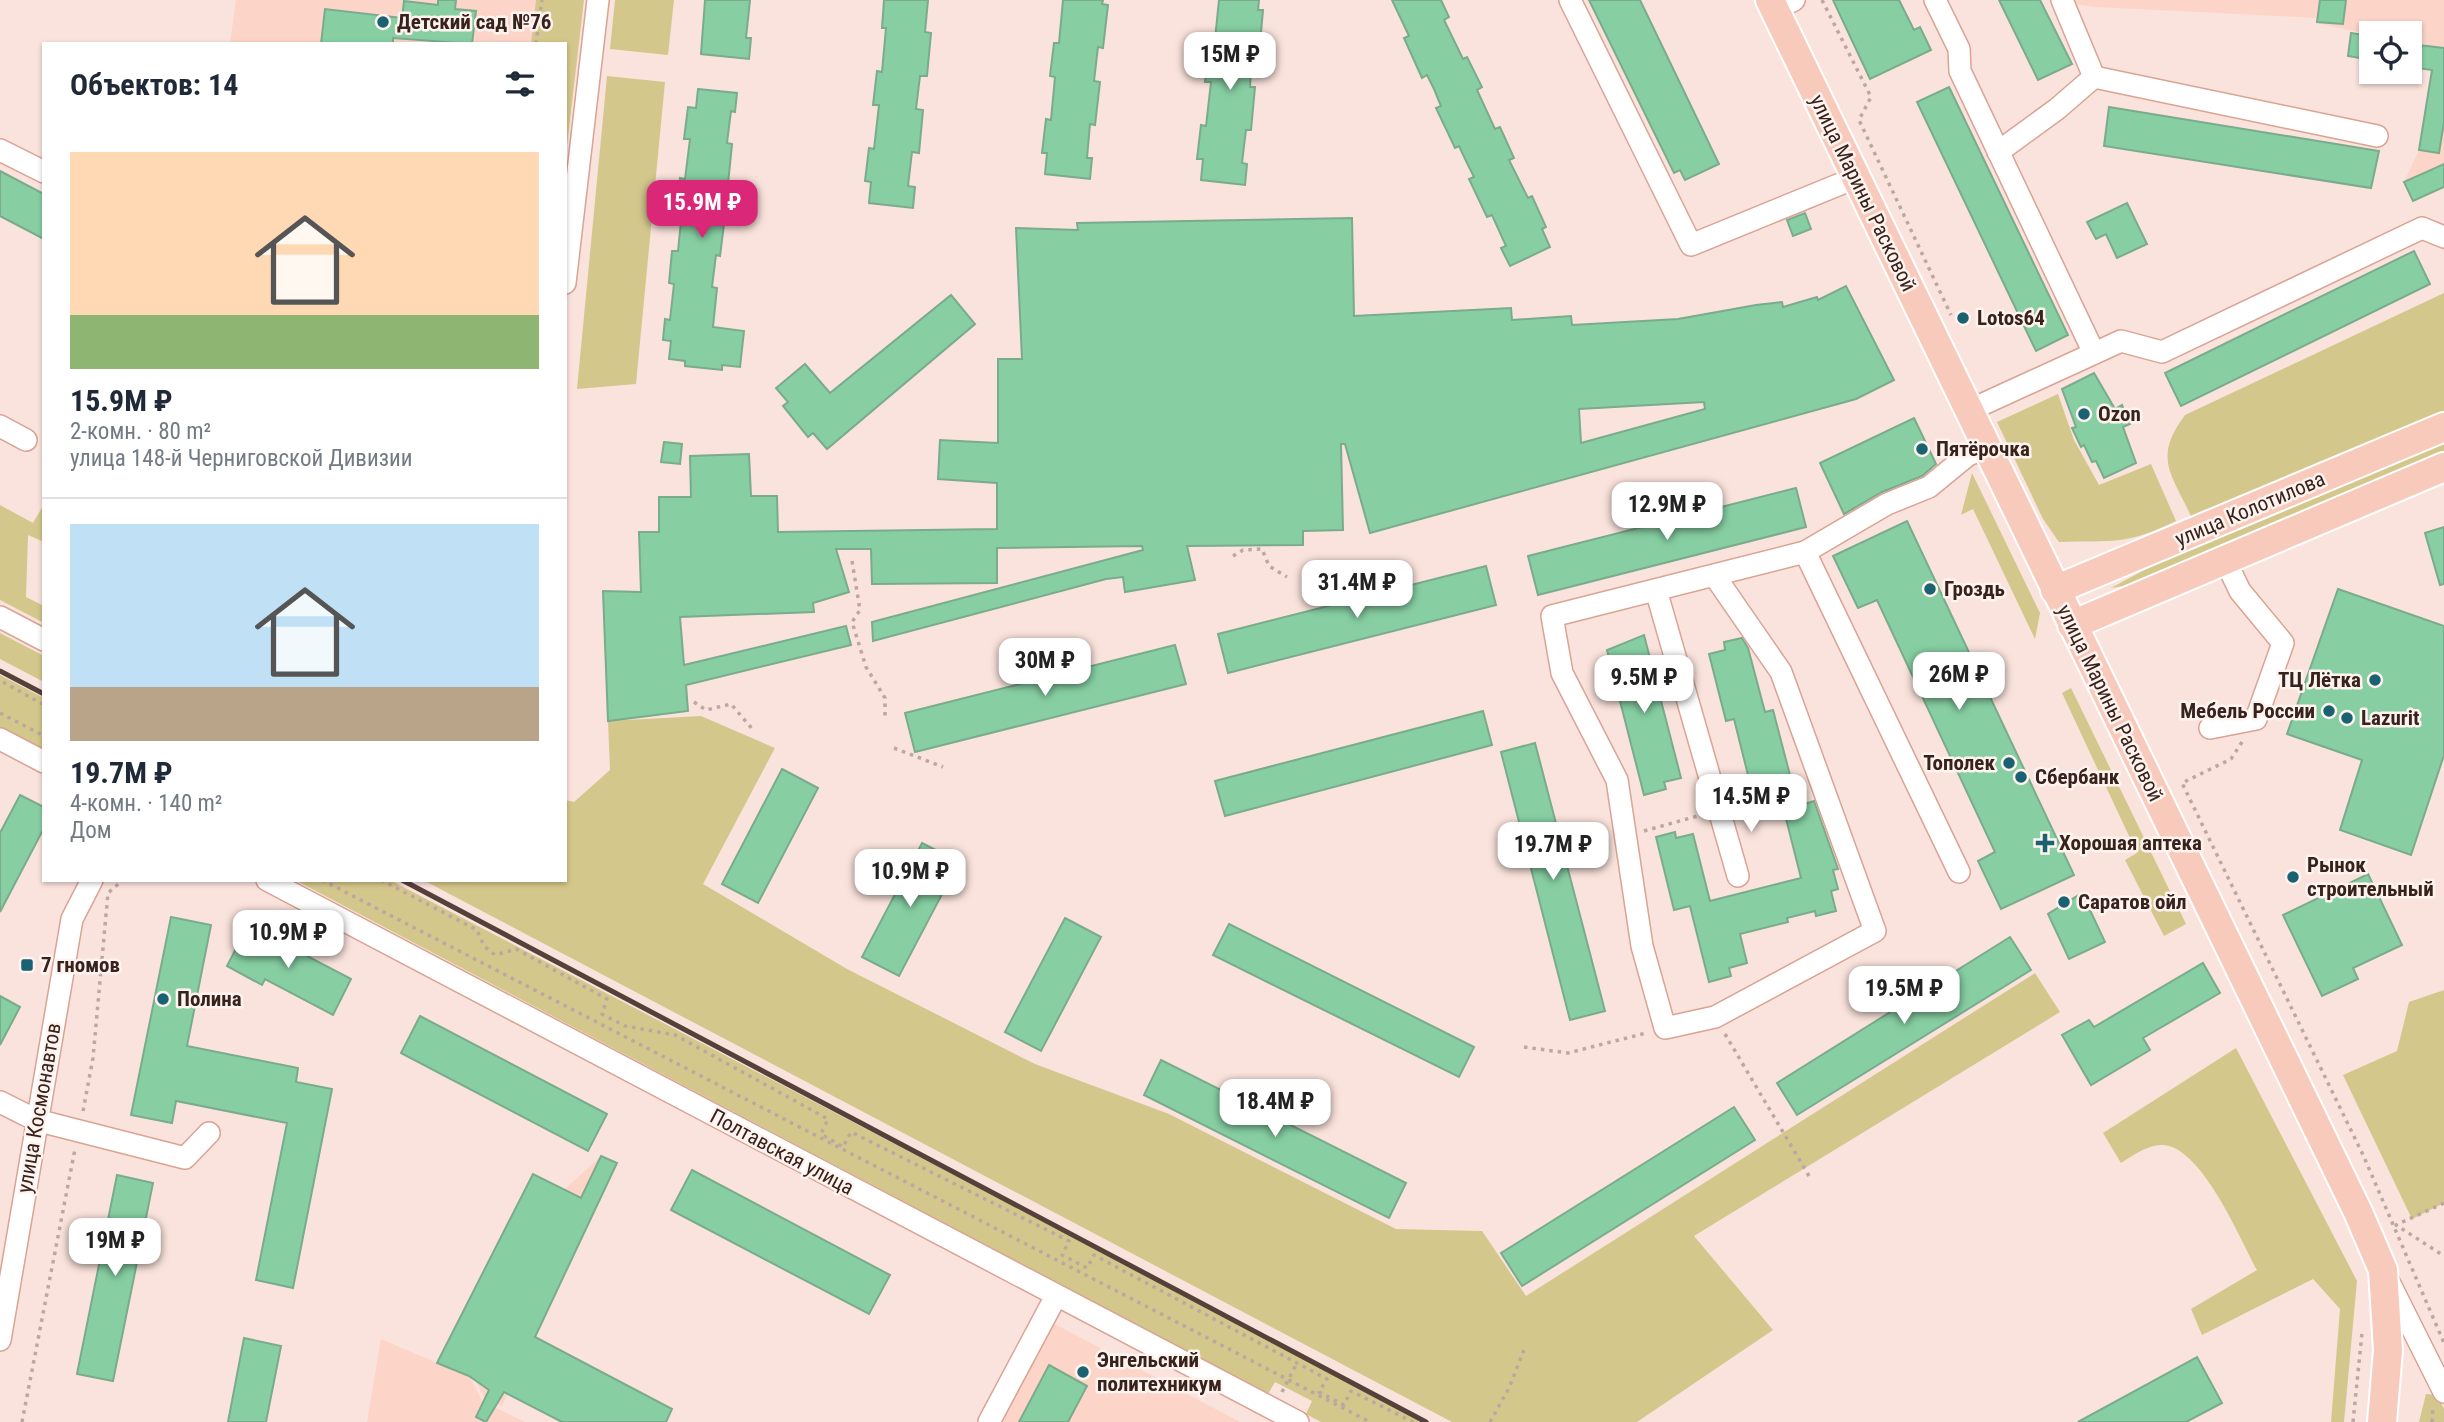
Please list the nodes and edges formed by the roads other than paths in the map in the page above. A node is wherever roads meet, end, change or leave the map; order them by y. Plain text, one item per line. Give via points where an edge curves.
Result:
1 (598, 0) edge
2 (1570, 0) edge
3 (1936, 0) edge
4 (2062, 0) edge
5 (1779, 3) edge
6 (2094, 77) junction
7 (2377, 135) dead end
8 (0, 150) edge
9 (1998, 152) junction
10 (42, 171) edge
11 (1855, 178) junction
12 (2444, 237) edge
13 (567, 265) edge
14 (2094, 354) junction
15 (1968, 411) junction
16 (0, 426) edge
17 (2444, 427) edge
18 (26, 440) dead end
19 (1986, 448) junction
20 (2444, 467) edge
21 (1805, 552) junction
22 (2225, 560) junction
23 (1714, 575) junction
24 (1656, 590) junction
25 (2055, 590) junction
26 (0, 617) edge
27 (2072, 625) junction
28 (42, 639) edge
29 (2210, 728) dead end
30 (0, 739) edge
31 (42, 761) edge
32 (1959, 872) dead end
33 (1738, 876) dead end
34 (91, 882) edge
35 (271, 882) edge
36 (0, 1102) edge
37 (36, 1119) junction
38 (209, 1133) dead end
39 (2383, 1270) junction
40 (1056, 1296) junction
41 (0, 1340) edge
42 (2444, 1392) edge
43 (989, 1422) edge
44 (1298, 1422) edge
45 (2382, 1422) edge

1 - 13 street
2 - 11 street via 1691,245
3 - 9 street via 1959,49 1960,71
4 - 6 street
5 - 11 main road, улица Марины Расковой
6 - 7 street
6 - 9 street
8 - 10 street
9 - 14 street
11 - 15 main road, улица Марины Расковой
12 - 14 street via 2422,228 2162,352 2121,341
14 - 15 street
15 - 19 main road, улица Марины Расковой
16 - 18 street
17 - 25 main road, улица Колотилова
19 - 21 street via 1968,455 1929,487 1887,504
19 - 25 main road, улица Марины Расковой
20 - 22 main road, улица Колотилова
21 - 23 street
21 - 32 street
22 - 27 main road, улица Колотилова
22 - 29 street via 2240,591 2283,643 2256,719
23 - 24 street
23 - 24 street via 1781,672 1875,931 1715,1017 1665,1028 1642,946 1617,780 1562,673 1552,616
24 - 33 street
25 - 27 main road, улица Марины Расковой
26 - 28 street
27 - 39 main road, улица Марины Расковой
30 - 31 street
34 - 37 street, улица Космонавтов via 72,919
35 - 40 street, Полтавская улица
36 - 37 street
37 - 38 street via 186,1158
37 - 41 street, улица Космонавтов
39 - 42 street
39 - 45 main road, улица Марины Расковой via 2388,1350
40 - 43 street
40 - 44 street, Полтавская улица

